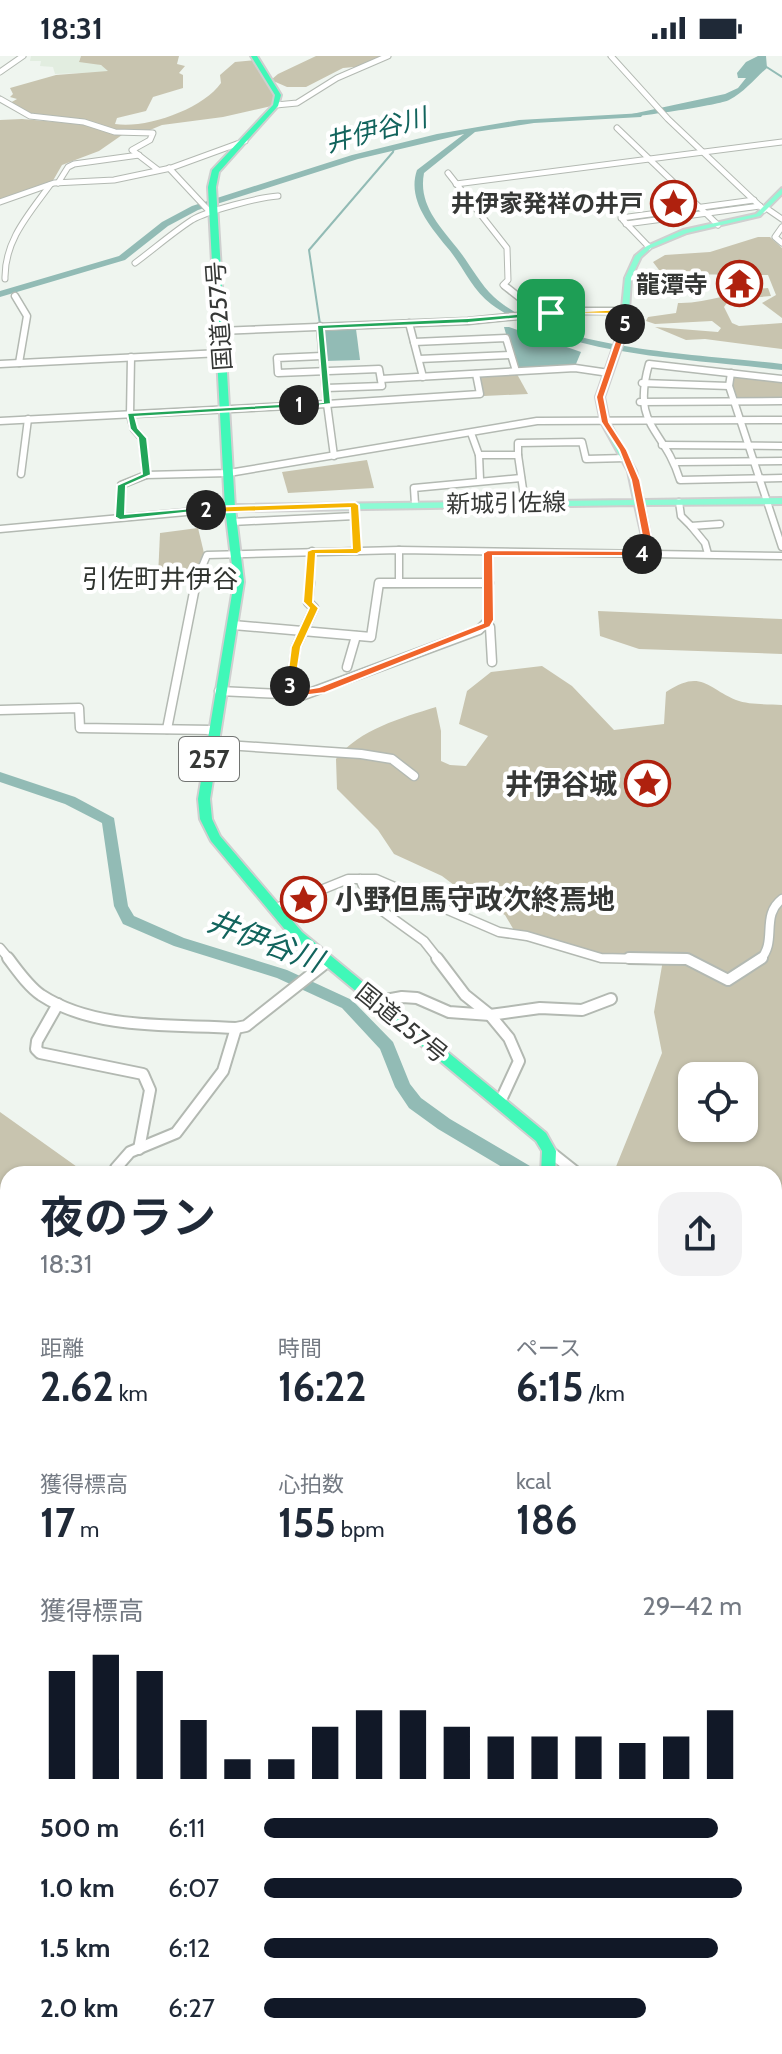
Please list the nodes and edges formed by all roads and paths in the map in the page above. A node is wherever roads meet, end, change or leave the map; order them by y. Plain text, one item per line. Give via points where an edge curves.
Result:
1 (23, 56) edge
2 (254, 56) edge
3 (388, 56) edge
4 (611, 56) edge
5 (0, 72) edge
6 (0, 99) edge
7 (276, 105) junction
8 (617, 128) dead end
9 (245, 141) junction
10 (780, 144) edge
11 (703, 152) junction
12 (139, 155) junction
13 (650, 159) junction
14 (169, 168) junction
15 (158, 170) junction
16 (448, 173) dead end
17 (58, 183) junction
18 (456, 184) junction
19 (50, 185) junction
20 (782, 190) edge
21 (278, 196) dead end
22 (754, 200) junction
23 (0, 202) edge
24 (782, 202) edge
25 (701, 207) junction
26 (211, 208) junction
27 (765, 208) junction
28 (706, 213) junction
29 (782, 219) edge
30 (651, 220) junction
31 (626, 224) junction
32 (718, 225) junction
33 (657, 227) dead end
34 (782, 227) edge
35 (782, 243) edge
36 (649, 247) junction
37 (135, 263) dead end
38 (687, 276) dead end
39 (628, 278) junction
40 (5, 279) dead end
41 (15, 296) dead end
42 (625, 311) junction
43 (549, 313) junction
44 (409, 323) junction
45 (320, 326) junction
46 (219, 331) junction
47 (414, 342) junction
48 (221, 353) junction
49 (510, 355) junction
50 (322, 356) junction
51 (131, 357) junction
52 (419, 359) junction
53 (19, 363) junction
54 (0, 364) edge
55 (324, 371) junction
56 (516, 371) junction
57 (609, 373) junction
58 (731, 373) junction
59 (476, 374) junction
60 (423, 377) junction
61 (381, 379) junction
62 (782, 379) edge
63 (642, 383) junction
64 (729, 386) junction
65 (326, 388) junction
66 (734, 401) junction
67 (782, 401) edge
68 (640, 402) junction
69 (327, 404) junction
70 (225, 409) junction
71 (130, 415) junction
72 (28, 419) junction
73 (782, 420) edge
74 (0, 421) edge
75 (605, 422) junction
76 (741, 422) junction
77 (648, 423) junction
78 (471, 433) junction
79 (662, 445) junction
80 (782, 446) edge
81 (749, 447) junction
82 (479, 455) junction
83 (518, 455) junction
84 (334, 456) junction
85 (626, 458) junction
86 (782, 461) edge
87 (677, 462) junction
88 (753, 462) junction
89 (229, 473) junction
90 (21, 474) dead end
91 (146, 475) junction
92 (521, 478) junction
93 (759, 478) junction
94 (782, 478) edge
95 (480, 479) junction
96 (765, 501) junction
97 (782, 501) edge
98 (640, 502) junction
99 (679, 502) junction
100 (525, 503) junction
101 (415, 504) junction
102 (355, 505) junction
103 (230, 508) junction
104 (355, 516) junction
105 (120, 517) junction
106 (232, 522) junction
107 (720, 524) dead end
108 (691, 526) junction
109 (0, 529) edge
110 (782, 547) edge
111 (399, 550) junction
112 (312, 551) junction
113 (357, 551) junction
114 (488, 553) junction
115 (237, 554) junction
116 (650, 554) junction
117 (708, 554) junction
118 (782, 556) edge
119 (399, 583) junction
120 (489, 583) junction
121 (487, 624) junction
122 (233, 625) junction
123 (303, 630) junction
124 (356, 636) junction
125 (492, 662) dead end
126 (347, 667) dead end
127 (219, 691) junction
128 (289, 695) junction
129 (0, 710) edge
130 (167, 729) junction
131 (213, 730) junction
132 (211, 744) junction
133 (414, 776) dead end
134 (360, 879) junction
135 (782, 899) edge
136 (274, 909) junction
137 (0, 948) edge
138 (327, 962) junction
139 (611, 999) dead end
140 (375, 1002) junction
141 (58, 1004) junction
142 (490, 1015) junction
143 (236, 1028) junction
144 (500, 1102) junction
145 (139, 1149) junction
146 (549, 1162) edge
147 (118, 1166) edge

1 - 5 street
2 - 7 highway via 278,95
3 - 7 street via 297,103
4 - 11 street
6 - 12 street via 30,116 84,122 115,132 153,133 132,150
7 - 9 highway, 国道257号 / 257
8 - 13 street
9 - 14 street
9 - 26 highway, 国道257号 / 257 via 215,172
10 - 11 street
11 - 13 street
11 - 22 street
12 - 15 street
12 - 17 street via 74,164
13 - 18 street
13 - 25 street
14 - 15 street
14 - 26 street
15 - 17 street via 114,180
16 - 18 street
17 - 19 street
18 - 43 street via 507,248 508,280 503,285
19 - 23 street
19 - 40 street via 8,245 2,262
20 - 27 main road
21 - 26 street
22 - 25 street
22 - 27 street
24 - 27 street
25 - 28 street
25 - 31 street via 621,218
26 - 37 street
26 - 46 highway, 国道257号 / 257
27 - 28 street
27 - 29 street
27 - 32 main road via 742,221
28 - 30 street
28 - 32 street
30 - 31 street
30 - 33 street
31 - 36 street
32 - 36 main road via 685,231
34 - 35 street via 775,237
36 - 39 main road via 638,256
38 - 39 street
39 - 42 main road
41 - 53 street via 27,316
42 - 43 street
42 - 57 main road
43 - 44 street
44 - 45 street
44 - 47 street
45 - 46 street
45 - 50 street
46 - 48 highway, 国道257号 / 257
47 - 49 street via 506,338
47 - 52 street
48 - 51 street
48 - 70 highway, 国道257号 / 257
49 - 52 street
49 - 56 street
50 - 55 street
50 - 55 street via 277,358 278,373
51 - 53 street
51 - 71 street
52 - 60 street
53 - 54 street
55 - 61 street via 379,369
55 - 65 street
56 - 57 street via 575,368
56 - 59 street
57 - 75 main road via 600,397
58 - 62 street
58 - 63 street via 649,364
58 - 64 street
59 - 60 street
59 - 69 street via 480,394
60 - 61 street
61 - 65 street via 382,386
63 - 64 street
63 - 68 street
64 - 66 street
65 - 69 street
66 - 67 street
66 - 68 street
66 - 76 street
68 - 77 street
69 - 70 street
69 - 84 street
70 - 71 street
70 - 89 highway, 国道257号 / 257
71 - 72 street
71 - 91 street via 142,438
72 - 74 street
72 - 90 street
73 - 76 street
75 - 77 street
75 - 78 street via 537,421
75 - 85 main road
76 - 77 street
76 - 81 street
77 - 79 street
78 - 82 street
78 - 84 street
79 - 81 street
79 - 87 street
80 - 81 street
81 - 88 street
82 - 83 street
82 - 95 street
83 - 85 street via 518,443 582,442 586,459
83 - 92 street
84 - 89 street
85 - 98 main road
86 - 88 street
87 - 88 street
87 - 93 street via 680,480
88 - 93 street
89 - 91 street
89 - 103 highway, 国道257号 / 257
91 - 105 street via 121,485
92 - 95 street
92 - 100 street
93 - 94 street
93 - 96 street
95 - 101 street via 414,488
96 - 97 main road, 新城引佐線
96 - 99 main road, 新城引佐線
96 - 110 street
98 - 99 main road, 新城引佐線
98 - 100 main road, 新城引佐線
98 - 116 main road
99 - 108 street via 681,516
100 - 101 main road, 新城引佐線
101 - 102 main road, 新城引佐線
102 - 103 main road, 新城引佐線
102 - 104 street
103 - 105 street
103 - 106 highway, 国道257号 / 257
104 - 106 street
104 - 113 street
105 - 109 street
106 - 115 highway, 国道257号 / 257
107 - 108 street
108 - 117 street
111 - 113 street
111 - 114 street
111 - 119 street
112 - 113 street
112 - 115 street
112 - 123 street via 308,602 314,608
114 - 116 street
114 - 120 street
115 - 122 highway, 国道257号 / 257
115 - 130 street via 207,555 194,587
116 - 117 street
117 - 118 street
119 - 120 street
119 - 124 street via 379,583 371,637
120 - 121 street
121 - 125 street
121 - 128 street via 321,690
122 - 123 street
122 - 127 highway, 国道257号 / 257
123 - 124 street
123 - 128 street
124 - 126 street
127 - 128 street
127 - 131 highway, 国道257号 / 257
129 - 130 street via 79,708 80,728
130 - 131 street
131 - 132 highway, 国道257号 / 257
132 - 133 street via 377,756 392,759
132 - 136 highway, 国道257号 / 257 via 206,819 215,838
134 - 135 street via 405,889 499,932 601,958 687,959 728,980 766,954 771,945 769,916
134 - 136 street via 341,881
134 - 142 street via 370,902 424,941 465,995
136 - 138 highway, 国道257号 / 257
137 - 141 street via 41,995
138 - 140 highway, 国道257号 / 257
138 - 143 street via 246,1026
139 - 142 street via 582,1010 540,1008
140 - 142 street via 417,998 449,1012
140 - 144 highway, 国道257号 / 257
141 - 143 street via 94,1015
141 - 145 street via 36,1049 143,1074 150,1090
142 - 144 street via 519,1061
143 - 145 street via 223,1071 176,1133
144 - 146 highway, 国道257号 / 257 via 541,1137
145 - 147 street

